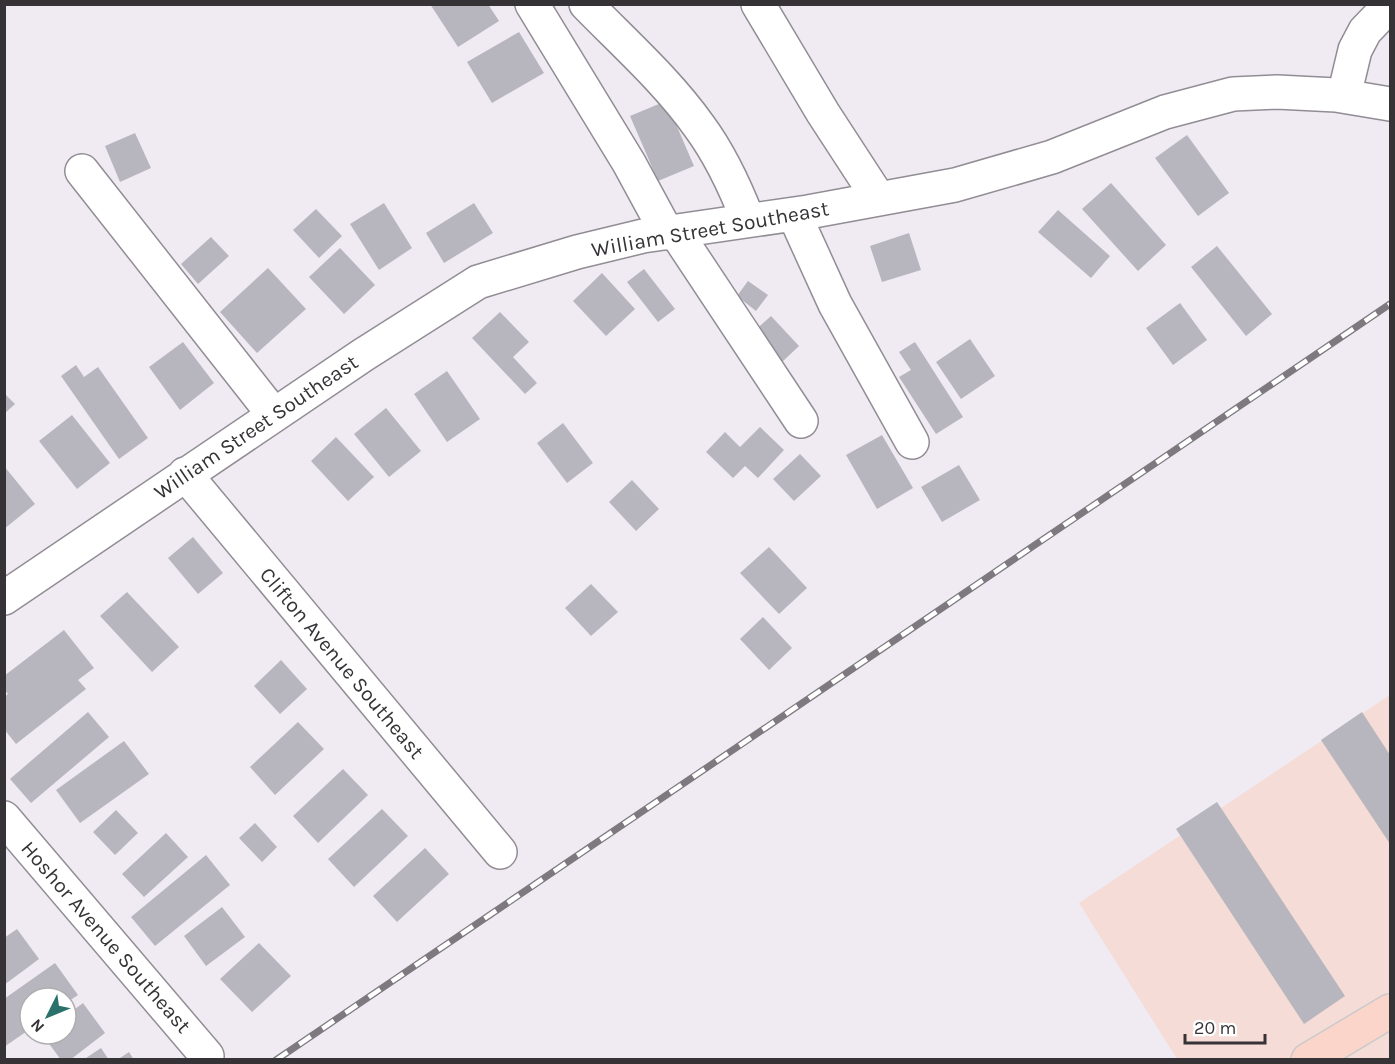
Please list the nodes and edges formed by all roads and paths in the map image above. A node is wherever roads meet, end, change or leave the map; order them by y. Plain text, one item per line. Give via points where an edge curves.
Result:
1 (532, 4) edge
2 (586, 4) edge
3 (758, 4) edge
4 (1390, 5) edge
5 (1344, 96) junction
6 (1390, 104) edge
7 (82, 171) dead end
8 (879, 199) junction
9 (794, 214) junction
10 (748, 220) junction
11 (671, 232) junction
12 (274, 415) junction
13 (801, 421) dead end
14 (912, 442) dead end
15 (185, 474) junction
16 (4, 598) edge
17 (4, 818) edge
18 (500, 852) dead end
19 (1390, 1011) edge
20 (207, 1056) dead end
21 (1308, 1059) edge

1 - 11 street
2 - 10 street via 700,126 738,192
3 - 8 street
4 - 5 street via 1360,40
5 - 6 street, William Street Southeast
5 - 8 street, William Street Southeast via 1233,94 1165,112 1052,156 966,182
7 - 12 street
8 - 9 street, William Street Southeast
9 - 10 street, William Street Southeast
9 - 14 street via 835,304
10 - 11 street, William Street Southeast
11 - 12 street, William Street Southeast via 577,252 478,282
11 - 13 street
12 - 15 street, William Street Southeast
15 - 16 street, William Street Southeast
15 - 18 street, Clifton Avenue Southeast
17 - 20 street, Hoshor Avenue Southeast
19 - 21 main road

